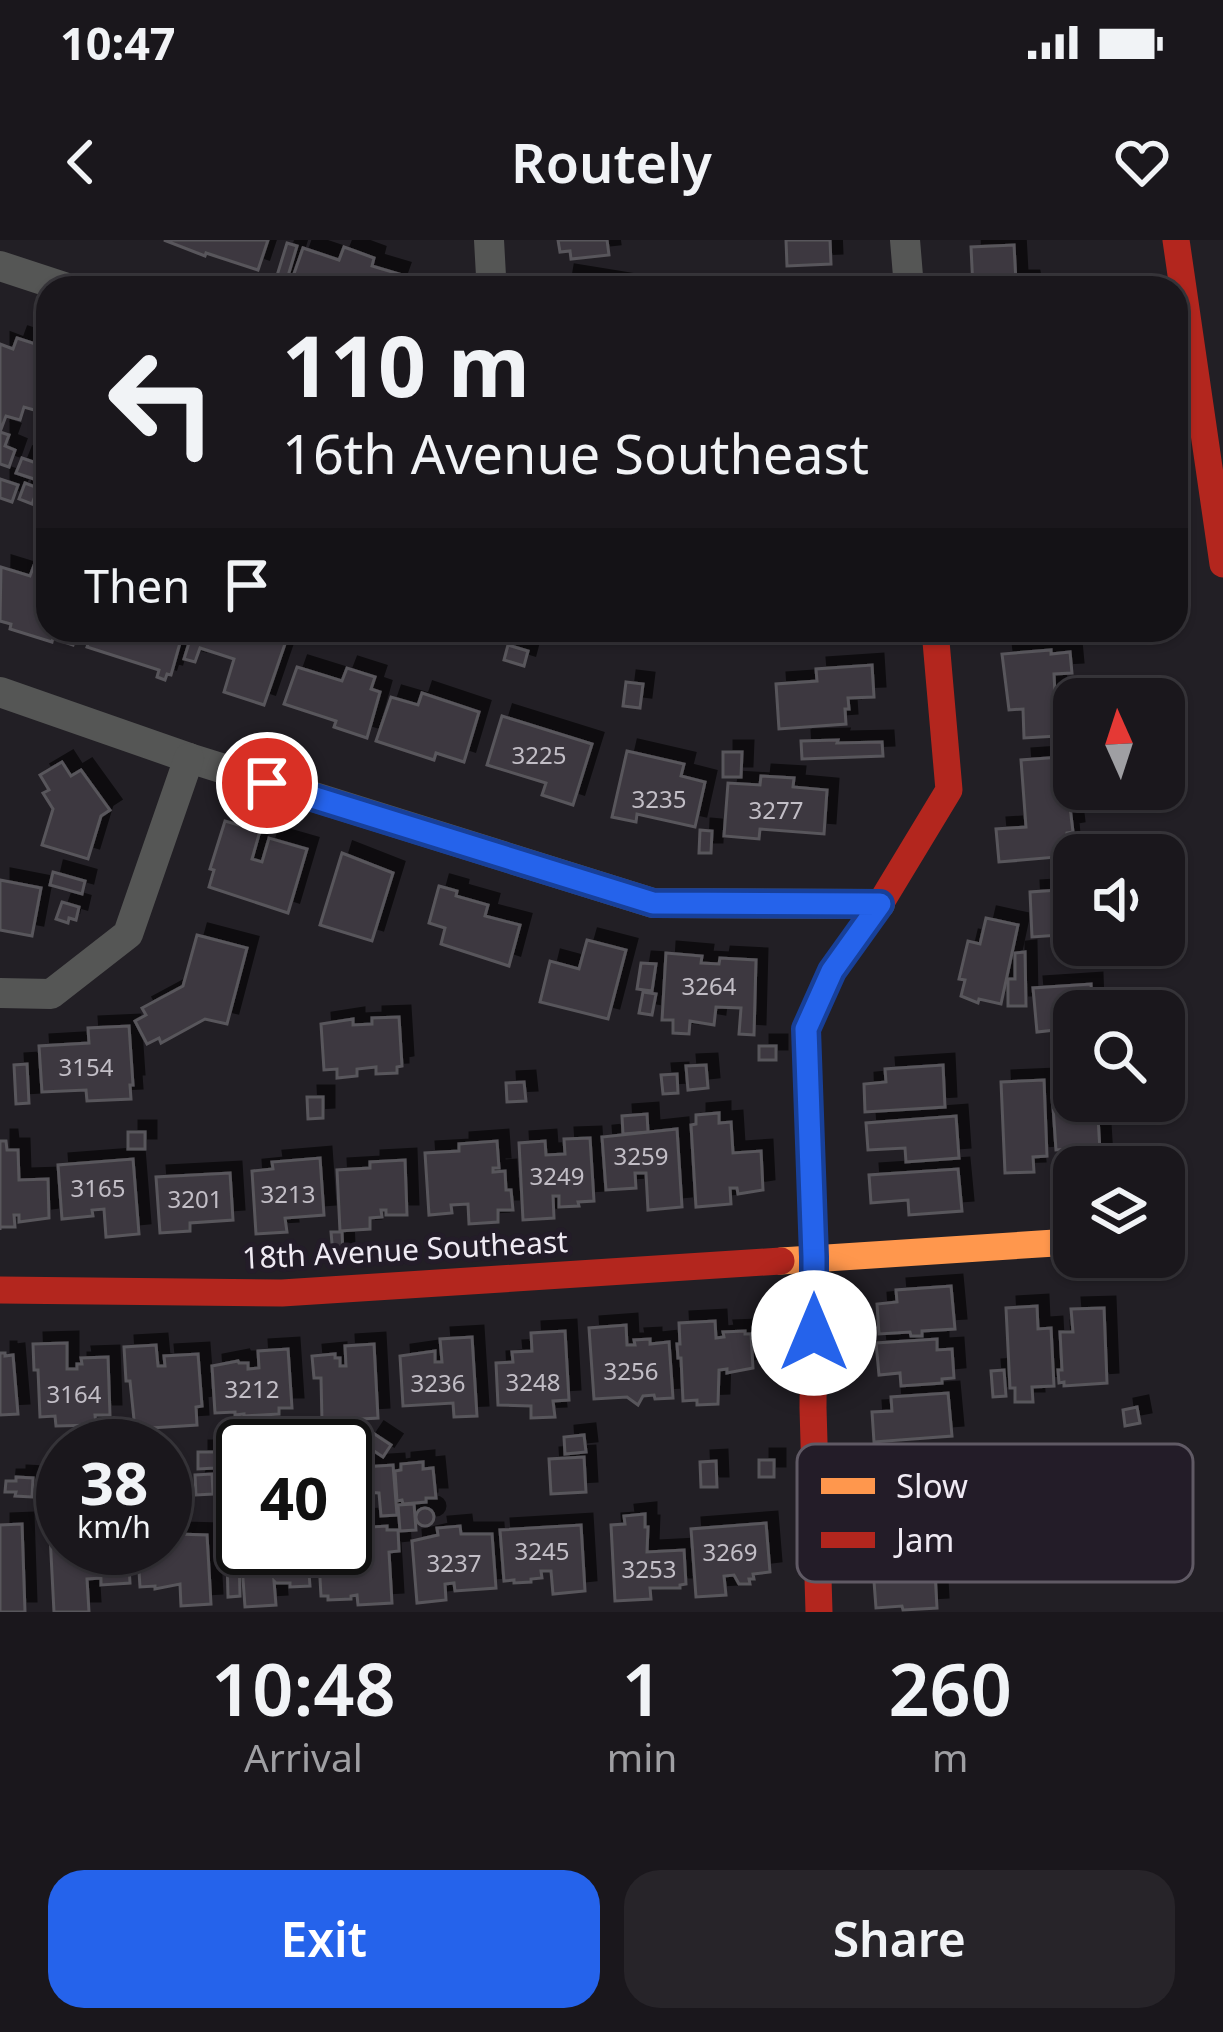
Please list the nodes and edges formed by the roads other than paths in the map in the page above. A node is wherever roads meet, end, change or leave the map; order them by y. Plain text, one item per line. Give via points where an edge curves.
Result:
1 (489, 240) edge
2 (905, 240) edge
3 (1176, 240) edge
4 (0, 266) edge
5 (491, 276) edge
6 (908, 276) edge
7 (1181, 276) edge
8 (36, 278) edge
9 (1188, 323) edge
10 (1223, 564) edge
11 (936, 642) edge
12 (0, 692) edge
13 (189, 758) junction
14 (880, 904) junction
15 (0, 993) edge
16 (1053, 1243) edge
17 (814, 1257) junction
18 (0, 1290) edge
19 (814, 1444) edge
20 (818, 1582) edge
21 (819, 1612) edge

1 - 5 street
2 - 6 street
3 - 7 main road
4 - 8 street
9 - 10 main road
11 - 14 main road via 949,790
12 - 13 street
13 - 14 street via 653,903
13 - 15 street via 128,934 51,994
14 - 17 main road via 832,971 806,1029
16 - 17 main road, 18th Avenue Southeast
17 - 18 main road, 18th Avenue Southeast via 282,1292
17 - 19 main road
20 - 21 main road

